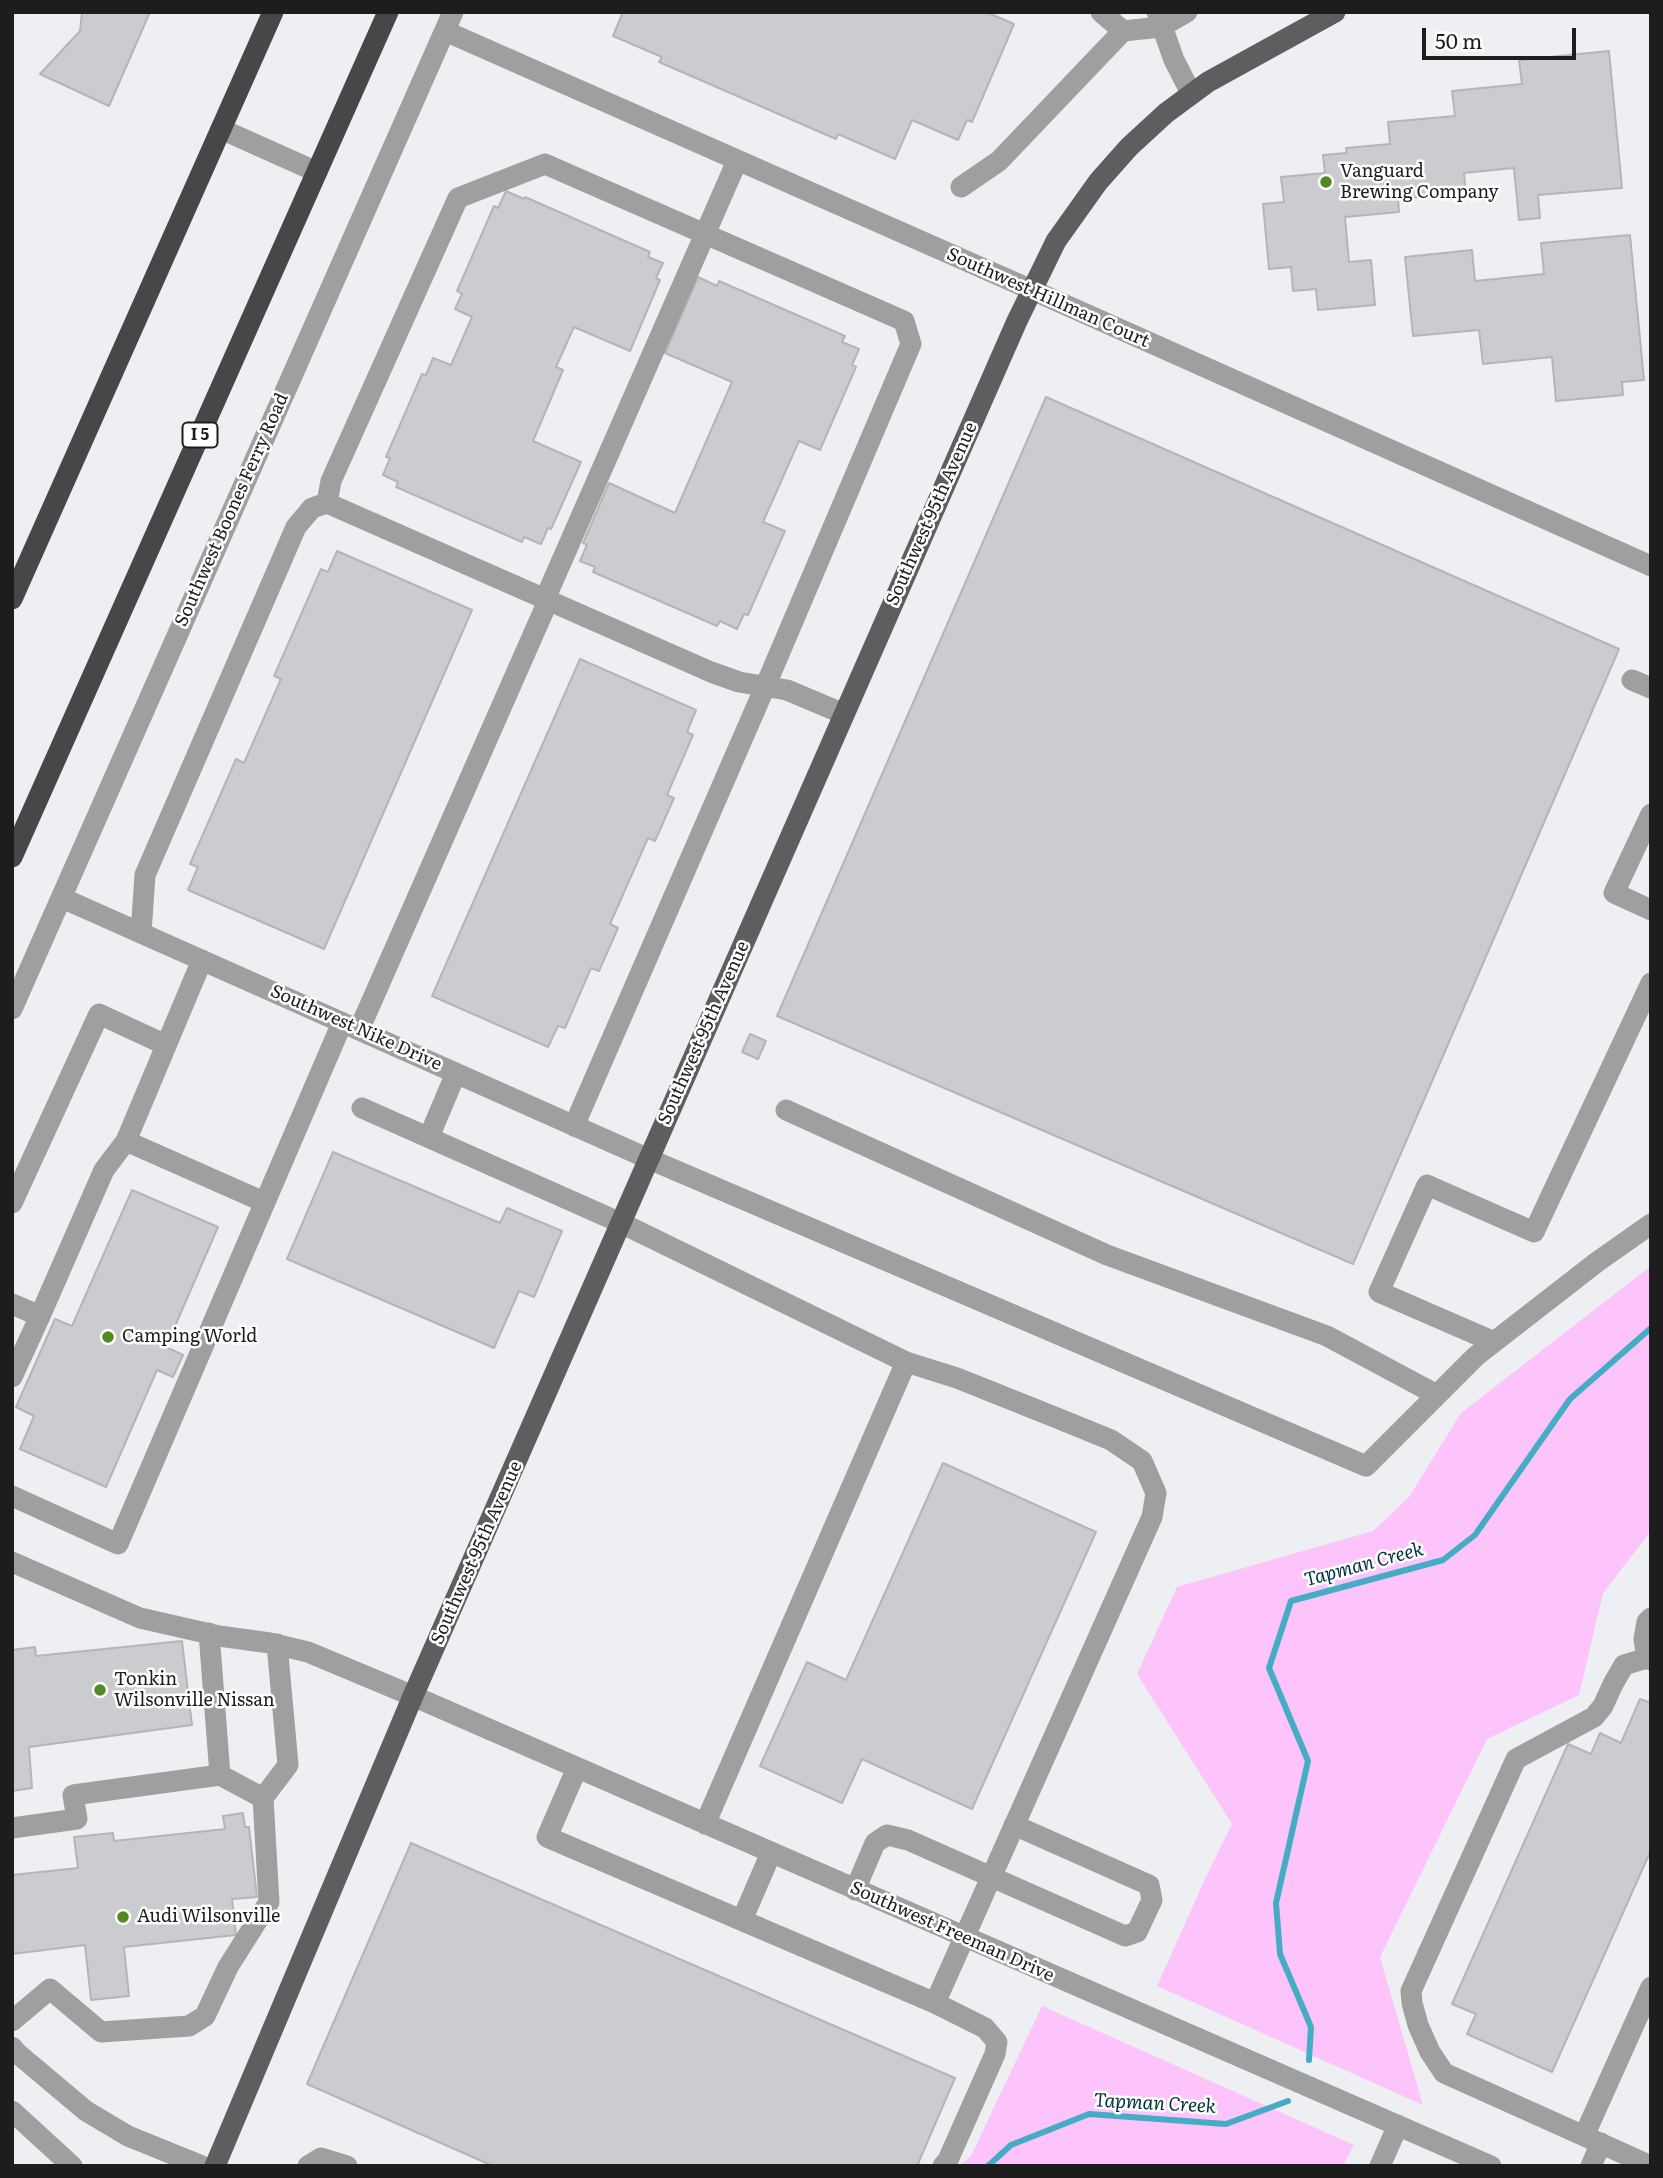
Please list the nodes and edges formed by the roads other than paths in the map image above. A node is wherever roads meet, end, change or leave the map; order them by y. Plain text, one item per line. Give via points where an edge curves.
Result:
1 (273, 12) edge
2 (388, 12) edge
3 (1101, 12) edge
4 (1187, 12) edge
5 (1335, 12) edge
6 (1159, 20) edge
7 (449, 22) edge
8 (1123, 31) junction
9 (1192, 93) junction
10 (221, 129) junction
11 (737, 161) junction
12 (317, 172) junction
13 (961, 187) dead end
14 (706, 234) junction
15 (1032, 290) junction
16 (327, 503) junction
17 (1651, 566) edge
18 (12, 599) edge
19 (546, 600) junction
20 (765, 687) junction
21 (844, 714) junction
22 (1651, 814) edge
23 (12, 858) edge
24 (62, 898) junction
25 (1651, 910) edge
26 (141, 933) junction
27 (202, 960) junction
28 (1651, 983) edge
29 (12, 1009) edge
30 (350, 1026) junction
31 (166, 1045) junction
32 (456, 1073) junction
33 (362, 1108) dead end
34 (786, 1110) dead end
35 (574, 1126) junction
36 (429, 1137) junction
37 (126, 1141) junction
38 (649, 1159) junction
39 (264, 1202) junction
40 (12, 1203) edge
41 (621, 1223) junction
42 (1651, 1224) edge
43 (12, 1304) edge
44 (40, 1316) junction
45 (1494, 1342) junction
46 (906, 1362) junction
47 (12, 1377) edge
48 (1437, 1395) junction
49 (12, 1496) edge
50 (12, 1562) edge
51 (1651, 1618) edge
52 (208, 1633) junction
53 (277, 1644) junction
54 (1649, 1659) edge
55 (413, 1696) junction
56 (577, 1768) junction
57 (220, 1775) junction
58 (262, 1798) junction
59 (705, 1824) junction
60 (1014, 1825) junction
61 (12, 1828) edge
62 (771, 1853) junction
63 (991, 1877) junction
64 (855, 1890) junction
65 (742, 1920) junction
66 (964, 1937) junction
67 (1651, 1987) edge
68 (934, 2003) junction
69 (12, 2021) edge
70 (12, 2047) edge
71 (12, 2111) edge
72 (1398, 2125) junction
73 (1592, 2140) junction
74 (72, 2166) edge
75 (202, 2166) edge
76 (215, 2166) edge
77 (307, 2166) edge
78 (347, 2166) edge
79 (943, 2166) edge
80 (1380, 2166) edge
81 (1491, 2166) edge
82 (1591, 2166) edge
83 (1651, 2166) edge

1 - 10 highway
2 - 12 highway, I 5
3 - 8 street
4 - 6 street
5 - 9 main road, Southwest 95th Avenue
6 - 8 street
6 - 9 street
7 - 11 street, Southwest Hillman Court
7 - 24 street, Southwest Boones Ferry Road
8 - 13 street via 999,161
9 - 15 main road, Southwest 95th Avenue via 1146,130 1098,182 1056,241
10 - 12 street
10 - 18 highway
11 - 14 street
11 - 15 street, Southwest Hillman Court
12 - 23 highway, I 5
14 - 16 street via 545,164 458,198 331,481
14 - 19 street
14 - 20 street via 904,321 911,344
15 - 17 street, Southwest Hillman Court
15 - 21 main road, Southwest 95th Avenue
16 - 19 street
16 - 26 street via 312,508 296,527 145,875
19 - 20 street via 711,672
19 - 30 street
20 - 21 street via 787,690
20 - 35 street
21 - 38 main road, Southwest 95th Avenue
22 - 25 street via 1614,893
24 - 26 street, Southwest Nike Drive
24 - 29 street, Southwest Boones Ferry Road
26 - 27 street, Southwest Nike Drive
27 - 30 street, Southwest Nike Drive
27 - 31 street
28 - 45 street via 1534,1232 1427,1185 1378,1292
30 - 32 street, Southwest Nike Drive
30 - 39 street
31 - 37 street
31 - 40 street via 99,1014
32 - 35 street, Southwest Nike Drive
32 - 36 street
33 - 36 street
34 - 48 street via 1107,1255 1327,1336
35 - 38 street, Southwest Nike Drive
36 - 41 street
37 - 39 street
37 - 44 street via 104,1170
38 - 41 main road, Southwest 95th Avenue
38 - 48 street, Southwest Nike Drive via 1366,1466
39 - 49 street via 118,1544
41 - 46 street
41 - 55 main road, Southwest 95th Avenue
42 - 45 street
43 - 44 street
44 - 47 street
45 - 48 street
46 - 59 street
46 - 60 street via 1111,1440 1143,1461 1156,1493 1152,1517
50 - 52 street, Southwest Freeman Drive via 140,1618
51 - 54 street via 1643,1639
52 - 53 street, Southwest Freeman Drive
52 - 57 street
53 - 55 street, Southwest Freeman Drive via 308,1652
53 - 58 street via 288,1765
54 - 73 street via 1624,1665 1594,1717 1516,1759 1411,1991 1419,2025 1444,2073
55 - 56 street, Southwest Freeman Drive
55 - 76 main road, Southwest 95th Avenue
56 - 59 street, Southwest Freeman Drive
56 - 65 street via 547,1837
57 - 58 street
57 - 61 street via 73,1795 76,1819
58 - 69 street via 269,1902 228,1967 205,2016 188,2026 102,2032 50,1989
59 - 62 street, Southwest Freeman Drive
60 - 63 street
60 - 63 street via 1149,1885 1152,1900 1137,1932 1125,1936
62 - 64 street, Southwest Freeman Drive
62 - 65 street
63 - 64 street via 887,1835 876,1843
63 - 66 street
64 - 66 street, Southwest Freeman Drive
65 - 68 street
66 - 68 street
66 - 72 street, Southwest Freeman Drive
67 - 73 street
68 - 79 street via 985,2028 997,2042
70 - 75 street via 86,2111 128,2136
71 - 74 street
72 - 80 street
72 - 81 street, Southwest Freeman Drive
73 - 82 street
73 - 83 street
77 - 78 street via 321,2158

